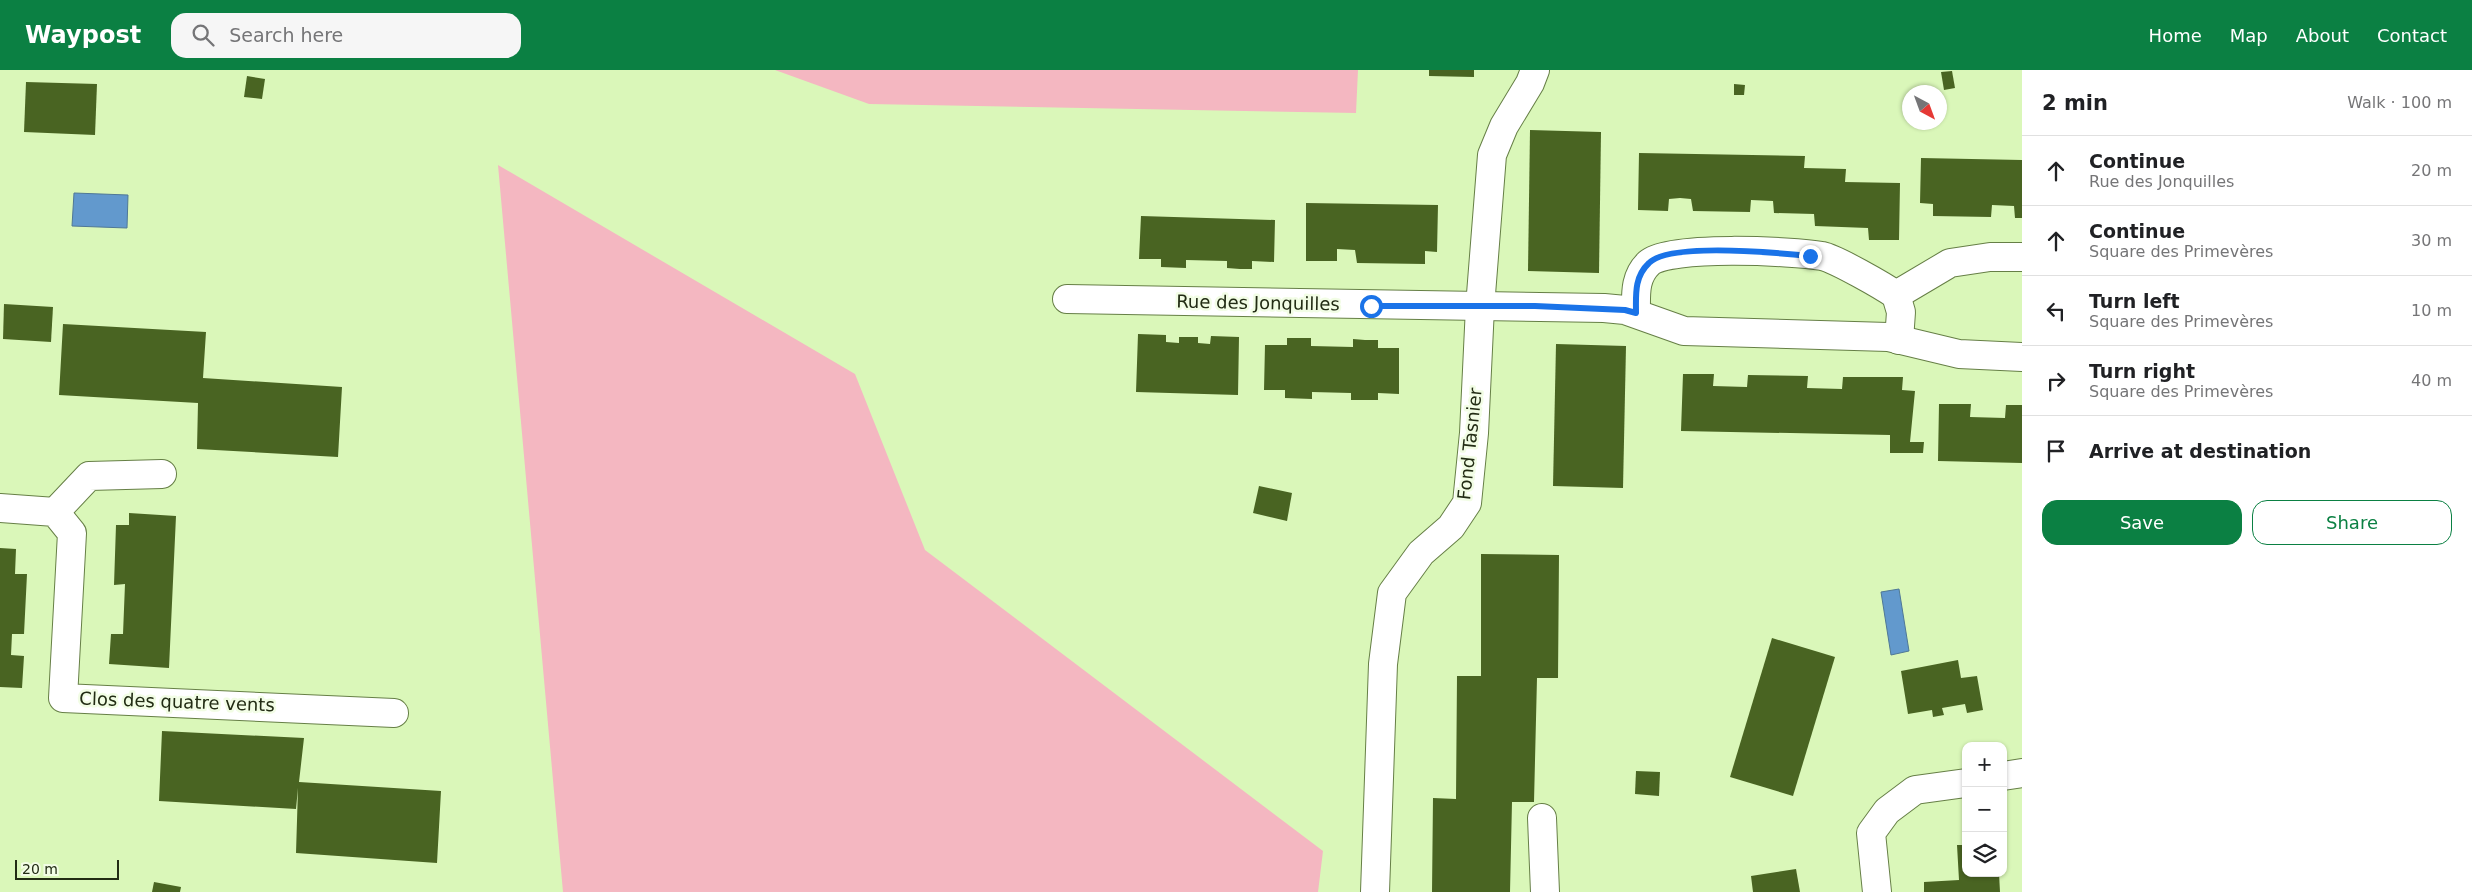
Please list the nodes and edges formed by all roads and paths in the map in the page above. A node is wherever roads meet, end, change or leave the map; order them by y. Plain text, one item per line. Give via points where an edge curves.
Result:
1 (1535, 70) edge
2 (2022, 257) edge
3 (1896, 296) junction
4 (1067, 299) dead end
5 (1480, 308) junction
6 (1636, 313) junction
7 (1899, 340) junction
8 (2022, 357) edge
9 (162, 474) dead end
10 (0, 508) edge
11 (55, 512) junction
12 (394, 713) dead end
13 (2022, 773) edge
14 (2007, 775) edge
15 (1962, 784) edge
16 (1542, 818) dead end
17 (1375, 892) edge
18 (1544, 892) edge
19 (1877, 892) edge

1 - 5 street, Fond Tasnier via 1492,154
2 - 3 street via 1990,257 1950,263
3 - 6 street via 1823,256 1695,251 1649,262 1636,283
3 - 7 street via 1902,312
4 - 5 street, Rue des Jonquilles
5 - 6 street, Rue des Jonquilles via 1594,308
5 - 17 street, Fond Tasnier via 1467,503 1451,528 1421,553 1392,593 1383,664
6 - 7 street, Rue des Jonquilles via 1684,331 1888,337
7 - 8 street, Rue des Jonquilles via 1959,354
9 - 11 street via 89,476
10 - 11 street
11 - 12 street, Clos des quatre vents via 72,533 63,698
13 - 14 street
15 - 19 street via 1915,790 1887,811 1872,833
16 - 18 street

